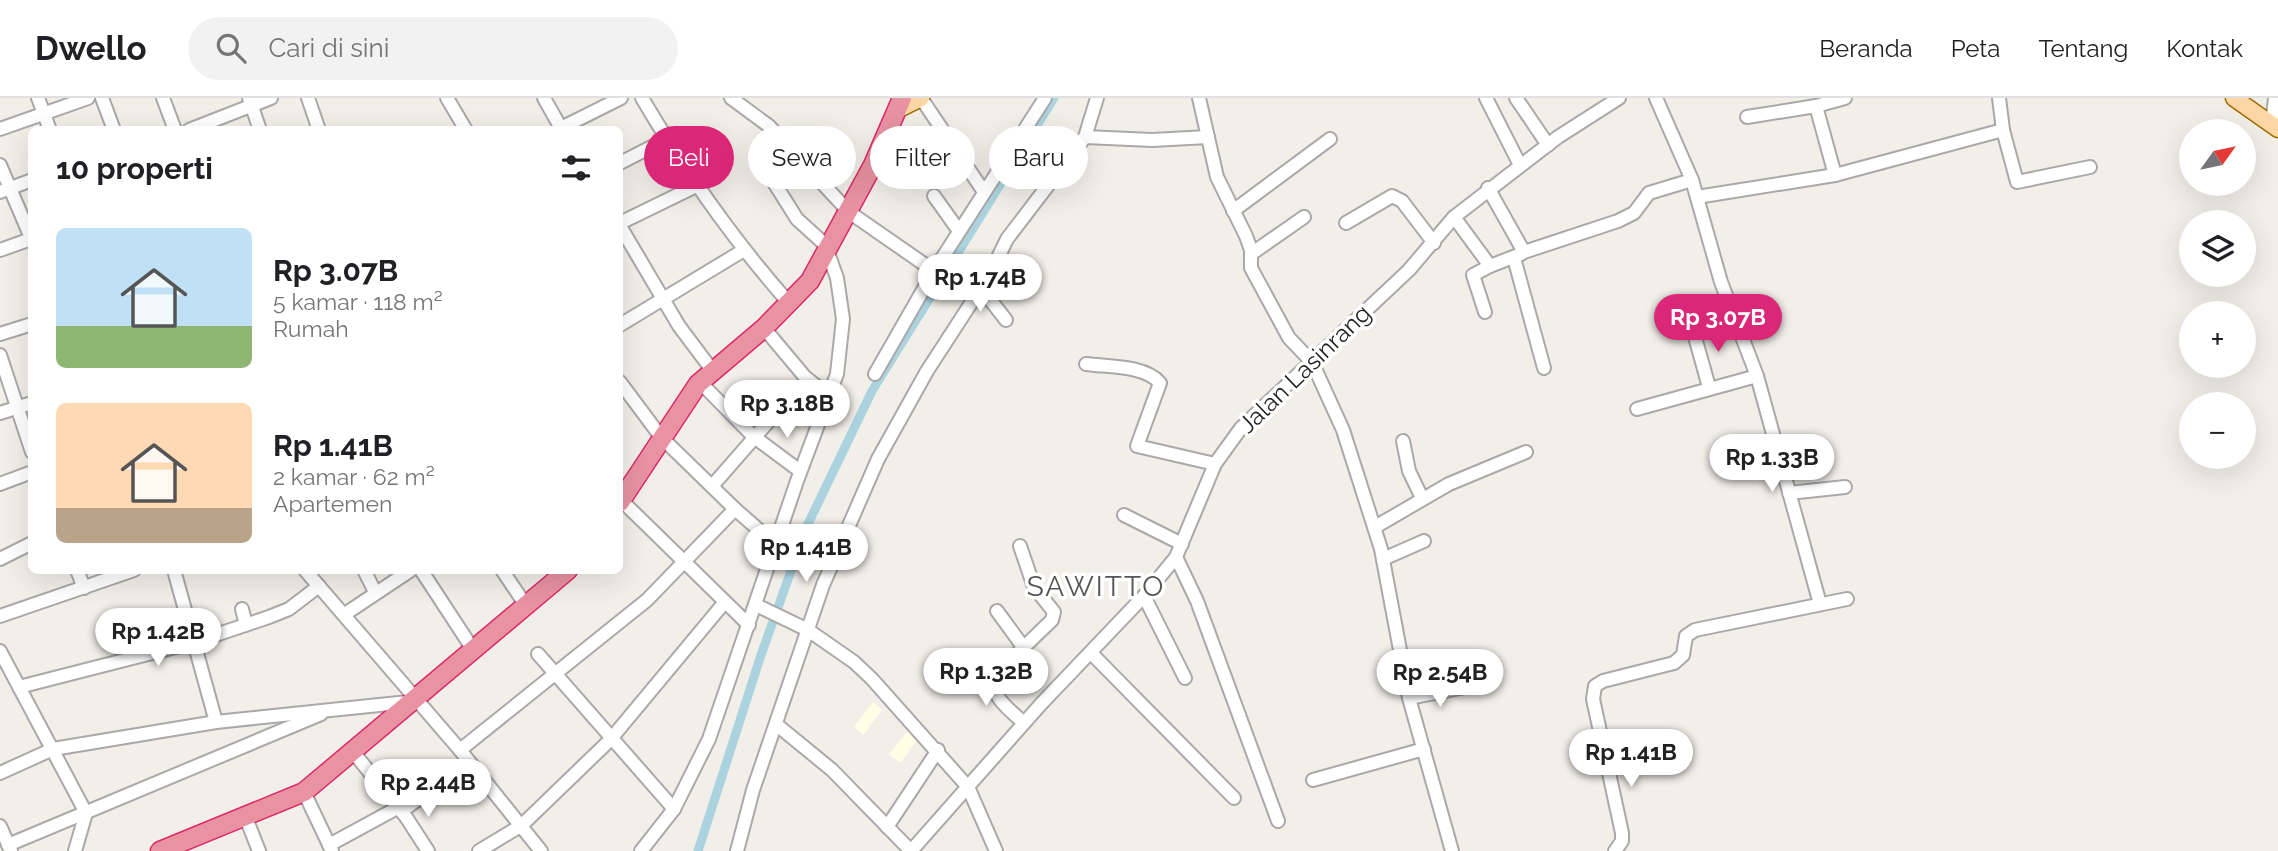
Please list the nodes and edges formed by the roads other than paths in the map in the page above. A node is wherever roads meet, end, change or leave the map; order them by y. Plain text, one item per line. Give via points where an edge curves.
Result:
1 (38, 98) edge
2 (88, 98) edge
3 (102, 98) edge
4 (163, 98) edge
5 (271, 98) edge
6 (307, 98) edge
7 (447, 98) edge
8 (544, 98) edge
9 (621, 98) edge
10 (642, 98) edge
11 (731, 98) edge
12 (921, 98) edge
13 (1045, 98) edge
14 (1097, 98) edge
15 (1199, 98) edge
16 (1486, 98) edge
17 (1516, 98) edge
18 (1619, 98) edge
19 (1656, 98) edge
20 (1845, 98) edge
21 (1999, 98) edge
22 (2234, 98) edge
23 (2276, 98) edge
24 (251, 102) edge
25 (899, 104) edge
26 (1816, 106) junction
27 (44, 113) junction
28 (1747, 117) dead end
29 (49, 126) edge
30 (112, 126) edge
31 (173, 126) edge
32 (197, 126) edge
33 (259, 126) edge
34 (318, 126) edge
35 (464, 126) edge
36 (558, 126) edge
37 (566, 126) edge
38 (659, 126) edge
39 (1088, 127) edge
40 (2275, 127) edge
41 (0, 129) edge
42 (2003, 130) junction
43 (1088, 137) edge
44 (1208, 137) junction
45 (1330, 139) dead end
46 (1548, 145) junction
47 (644, 151) edge
48 (623, 161) edge
49 (1520, 164) junction
50 (0, 165) edge
51 (2090, 167) dead end
52 (1835, 175) junction
53 (1692, 180) junction
54 (28, 181) edge
55 (1489, 188) junction
56 (690, 189) edge
57 (701, 189) edge
58 (778, 189) edge
59 (1045, 189) edge
60 (5, 190) edge
61 (984, 192) junction
62 (934, 196) dead end
63 (1697, 197) junction
64 (1233, 211) junction
65 (849, 212) junction
66 (1304, 217) dead end
67 (1454, 217) junction
68 (623, 222) edge
69 (1346, 223) dead end
70 (623, 229) edge
71 (959, 231) junction
72 (28, 234) edge
73 (28, 241) edge
74 (1434, 243) junction
75 (0, 250) edge
76 (744, 250) junction
77 (829, 251) junction
78 (1251, 254) junction
79 (1519, 255) junction
80 (1490, 267) junction
81 (934, 271) junction
82 (981, 288) junction
83 (662, 299) junction
84 (790, 304) junction
85 (1485, 312) dead end
86 (1006, 320) dead end
87 (623, 323) edge
88 (28, 325) edge
89 (764, 328) junction
90 (1693, 330) dead end
91 (0, 334) edge
92 (0, 355) edge
93 (1312, 362) junction
94 (1086, 364) dead end
95 (1544, 368) dead end
96 (876, 374) dead end
97 (706, 376) junction
98 (1757, 376) junction
99 (623, 386) edge
100 (1709, 387) junction
101 (829, 396) junction
102 (28, 403) edge
103 (17, 407) junction
104 (1637, 409) dead end
105 (0, 413) edge
106 (775, 414) dead end
107 (753, 436) junction
108 (661, 437) junction
109 (28, 440) edge
110 (1403, 441) dead end
111 (1526, 452) dead end
112 (1215, 464) junction
113 (800, 471) junction
114 (28, 474) edge
115 (0, 484) edge
116 (713, 485) junction
117 (1845, 487) dead end
118 (1789, 492) junction
119 (623, 496) edge
120 (1422, 498) junction
121 (623, 504) edge
122 (735, 509) junction
123 (1124, 515) dead end
124 (1375, 527) junction
125 (1424, 541) dead end
126 (1182, 544) junction
127 (28, 545) edge
128 (776, 545) junction
129 (1020, 546) dead end
130 (1176, 557) junction
131 (0, 559) edge
132 (1383, 559) junction
133 (687, 562) junction
134 (79, 574) edge
135 (123, 574) edge
136 (175, 574) edge
137 (308, 574) edge
138 (366, 574) edge
139 (404, 574) edge
140 (424, 574) edge
141 (505, 574) edge
142 (564, 574) edge
143 (319, 586) junction
144 (84, 588) junction
145 (375, 592) junction
146 (1144, 596) junction
147 (1847, 599) dead end
148 (724, 603) junction
149 (1820, 604) junction
150 (527, 607) junction
151 (760, 607) junction
152 (242, 609) dead end
153 (997, 611) dead end
154 (345, 614) junction
155 (0, 616) edge
156 (246, 625) junction
157 (749, 625) junction
158 (805, 628) junction
159 (195, 642) junction
160 (1024, 648) junction
161 (0, 651) edge
162 (474, 651) junction
163 (1091, 653) junction
164 (538, 654) dead end
165 (554, 673) junction
166 (1185, 678) dead end
167 (19, 687) junction
168 (1465, 687) dead end
169 (1409, 698) junction
170 (410, 700) junction
171 (330, 711) junction
172 (216, 722) junction
173 (1024, 723) junction
174 (777, 725) junction
175 (610, 740) junction
176 (53, 749) junction
177 (1424, 749) junction
178 (460, 750) junction
179 (938, 750) junction
180 (354, 753) junction
181 (421, 767) dead end
182 (0, 773) edge
183 (1313, 780) dead end
184 (968, 787) junction
185 (304, 792) junction
186 (1234, 798) dead end
187 (400, 809) junction
188 (674, 809) junction
189 (86, 813) junction
190 (246, 818) junction
191 (1278, 821) dead end
192 (0, 825) edge
193 (522, 825) junction
194 (887, 827) junction
195 (10, 848) edge
196 (331, 848) edge
197 (75, 851) edge
198 (160, 851) edge
199 (259, 851) edge
200 (428, 851) edge
201 (479, 851) edge
202 (541, 851) edge
203 (641, 851) edge
204 (737, 851) edge
205 (911, 851) edge
206 (996, 851) edge
207 (1452, 851) edge
208 (1615, 851) edge

1 - 27 street
2 - 27 street
3 - 30 street
4 - 31 street
5 - 24 street
6 - 34 street
7 - 35 street
8 - 36 street
9 - 37 street
10 - 38 street
11 - 65 street via 769,126
12 - 25 main road
12 - 61 street
13 - 61 street
14 - 39 street
15 - 44 street
16 - 49 street
17 - 46 street
18 - 46 street, Jalan Lasinrang
19 - 53 street
20 - 26 street
21 - 42 street
22 - 40 main road
23 - 40 street
24 - 32 street
24 - 33 street
25 - 65 highway
26 - 28 street
26 - 52 street
27 - 29 street
27 - 41 street
42 - 51 street via 2017,182
42 - 52 street
43 - 44 street
44 - 64 street via 1219,183
45 - 64 street
46 - 49 street, Jalan Lasinrang
47 - 48 street
49 - 55 street, Jalan Lasinrang
50 - 60 street
52 - 63 street
53 - 63 street
53 - 79 street via 1649,193 1634,213 1618,220
54 - 60 street
55 - 67 street, Jalan Lasinrang
55 - 79 street
56 - 68 street
57 - 76 street
58 - 77 street via 797,219
59 - 82 street via 1007,239
60 - 72 street
61 - 71 street
62 - 71 street
63 - 98 street via 1721,282
64 - 78 street
65 - 77 highway
65 - 81 street
66 - 78 street
67 - 74 street, Jalan Lasinrang
67 - 80 street
69 - 74 street via 1392,196 1402,201
70 - 83 street
71 - 81 street
73 - 75 street
74 - 93 street, Jalan Lasinrang
76 - 83 street
76 - 84 street
77 - 84 highway
77 - 101 street via 843,319 841,355
78 - 93 street via 1251,268 1289,338
79 - 80 street
79 - 95 street
80 - 85 street via 1473,275
81 - 96 street
82 - 86 street
82 - 158 street via 878,458
83 - 87 street
83 - 97 street
84 - 89 highway
88 - 91 street
89 - 97 highway
89 - 101 street via 805,377
90 - 100 street
92 - 103 street
93 - 112 street, Jalan Lasinrang via 1241,428
93 - 124 street via 1343,430
94 - 112 street via 1139,372 1160,383 1137,446
97 - 107 street
97 - 108 highway
98 - 100 street
98 - 118 street
99 - 108 street
100 - 104 street
101 - 113 street
102 - 103 street
103 - 105 street
103 - 109 street
106 - 107 street
107 - 113 street
107 - 116 street
108 - 116 street
108 - 119 highway
110 - 120 street via 1409,471
111 - 120 street
112 - 126 street, Jalan Lasinrang
113 - 128 street
114 - 115 street
116 - 122 street
117 - 118 street
118 - 149 street
120 - 124 street
121 - 133 street
122 - 128 street
122 - 133 street
123 - 126 street
124 - 132 street
125 - 132 street
126 - 130 street, Jalan Lasinrang
127 - 131 street
128 - 151 street
129 - 160 street via 1034,587 1054,612 1052,620
130 - 146 street, Jalan Lasinrang
130 - 191 street via 1197,601
132 - 169 street
133 - 148 street
133 - 165 street via 647,600
134 - 144 street
135 - 144 street
136 - 159 street
137 - 143 street
138 - 145 street
139 - 145 street
140 - 162 street
141 - 150 street
142 - 150 highway
143 - 154 street
143 - 156 street via 285,611
144 - 155 street
145 - 154 street
146 - 163 street, Jalan Lasinrang
146 - 166 street
147 - 149 street
148 - 157 street
148 - 175 street
149 - 208 street via 1695,630 1686,636 1682,655 1674,663 1595,686 1593,699 1622,833
150 - 162 highway
151 - 157 street
151 - 158 street
152 - 156 street
153 - 160 street
154 - 170 street
156 - 159 street
157 - 188 street via 709,739
158 - 174 street
158 - 179 street via 854,662
159 - 167 street
159 - 172 street
160 - 173 street via 994,676 993,685 998,697
161 - 167 street
162 - 170 highway
163 - 173 street, Jalan Lasinrang
163 - 186 street
164 - 165 street
165 - 175 street
165 - 178 street
167 - 176 street
168 - 169 street
169 - 177 street
170 - 171 street
170 - 178 street
170 - 180 highway
171 - 172 street
171 - 189 street
172 - 176 street
173 - 184 street, Jalan Lasinrang
174 - 194 street via 832,770
174 - 204 street
175 - 188 street
175 - 193 street
176 - 182 street
176 - 189 street
177 - 183 street
177 - 207 street
178 - 193 street
179 - 184 street
179 - 194 street
180 - 185 highway
180 - 187 street
181 - 187 street via 434,788
184 - 205 street, Jalan Lasinrang
184 - 206 street
185 - 190 highway
185 - 196 street
187 - 196 street
187 - 200 street
188 - 203 street
189 - 195 street
189 - 197 street
190 - 198 highway
190 - 199 street
192 - 195 street
193 - 201 street
193 - 202 street
194 - 205 street

